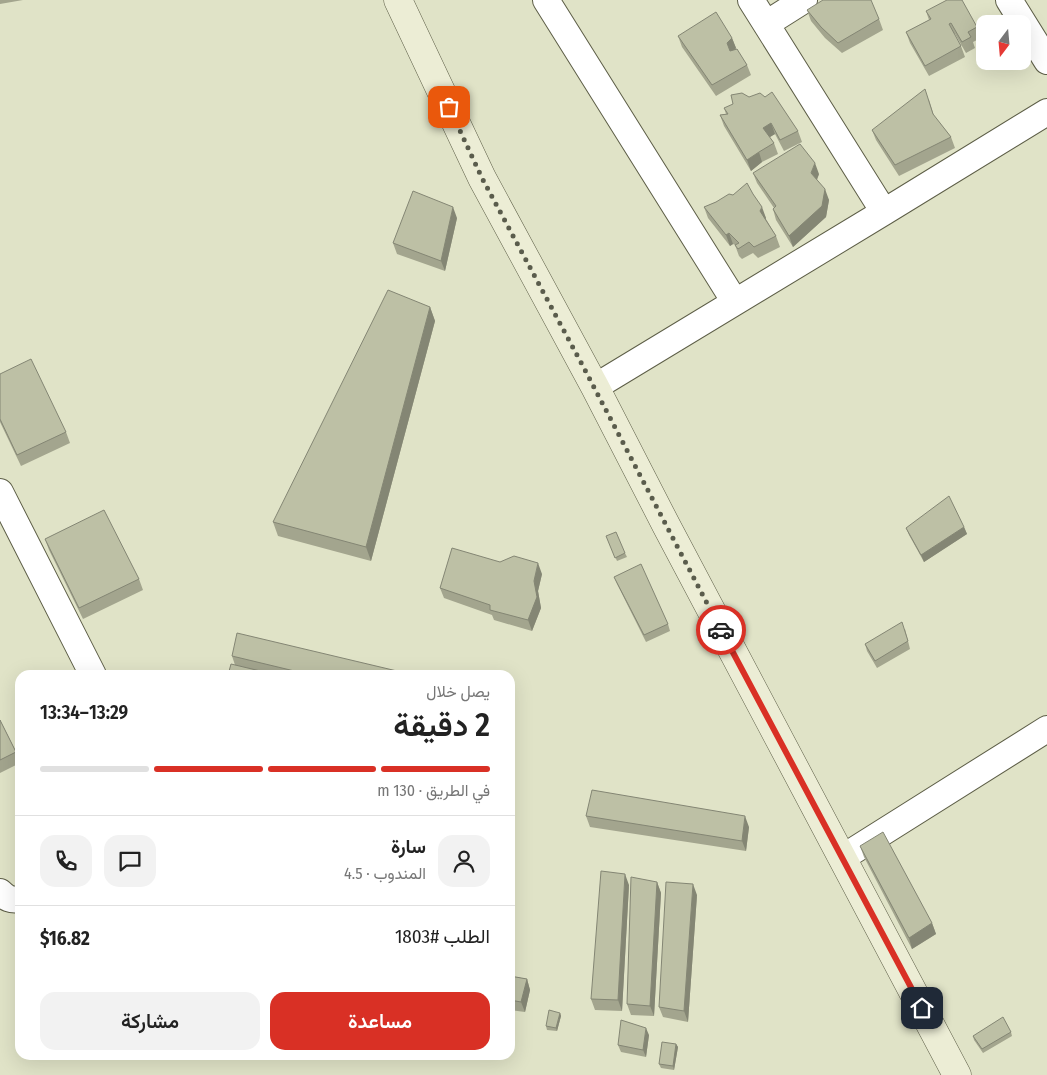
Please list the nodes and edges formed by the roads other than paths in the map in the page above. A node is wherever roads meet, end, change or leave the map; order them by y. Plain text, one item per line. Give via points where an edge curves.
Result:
1 (398, 0) edge
2 (546, 0) edge
3 (751, 0) edge
4 (804, 0) edge
5 (1009, 0) edge
6 (766, 24) junction
7 (1047, 61) edge
8 (1047, 112) edge
9 (884, 212) junction
10 (735, 302) junction
11 (595, 388) junction
12 (0, 492) edge
13 (90, 670) edge
14 (1047, 730) edge
15 (842, 858) junction
16 (0, 892) edge
17 (15, 900) edge
18 (957, 1075) edge

1 - 11 main road via 482,178
2 - 10 street
3 - 6 street
4 - 6 street
5 - 7 street
6 - 9 street
8 - 9 street
9 - 10 street
10 - 11 street
11 - 15 main road
12 - 13 street
14 - 15 street
15 - 18 main road
16 - 17 street

